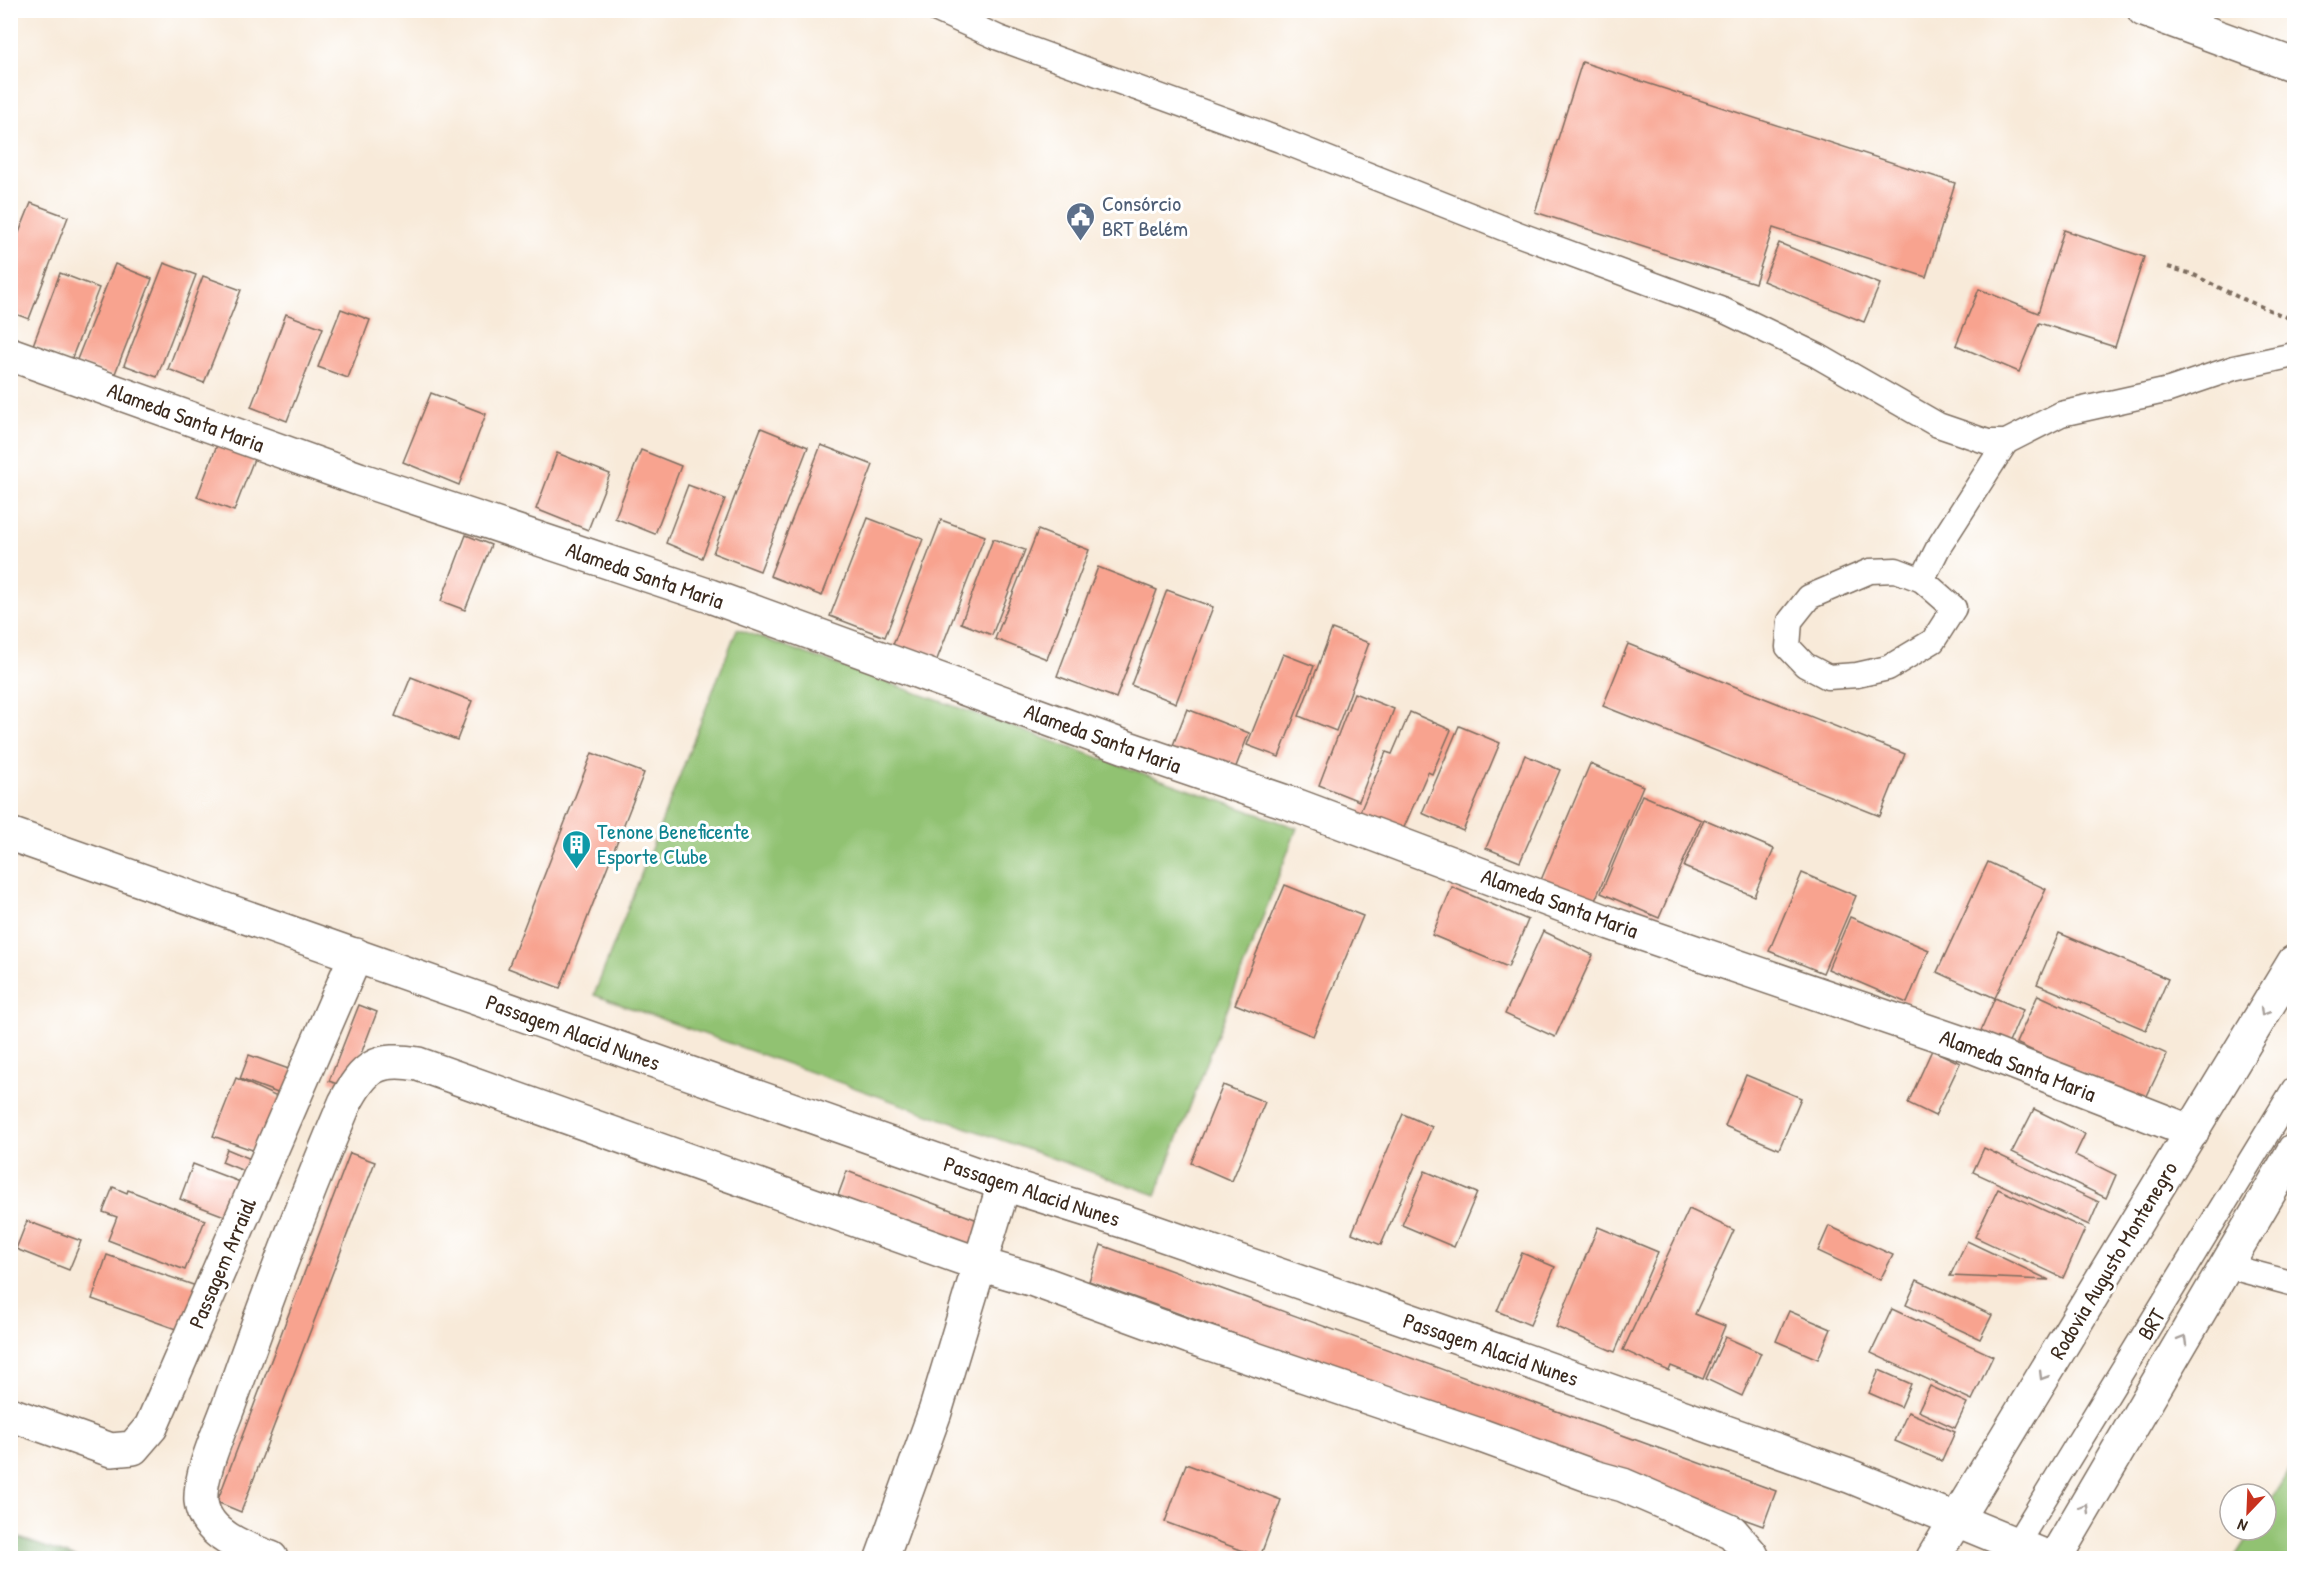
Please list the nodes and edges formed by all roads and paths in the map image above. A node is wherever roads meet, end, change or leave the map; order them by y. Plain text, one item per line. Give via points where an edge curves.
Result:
1 (937, 10) edge
2 (2144, 10) edge
3 (2295, 65) edge
4 (2168, 267) dead end
5 (2295, 321) edge
6 (10, 354) edge
7 (2295, 355) edge
8 (2006, 442) junction
9 (1923, 580) junction
10 (10, 834) edge
11 (356, 955) junction
12 (2295, 962) edge
13 (2295, 1089) edge
14 (2192, 1132) junction
15 (2295, 1150) edge
16 (1004, 1184) junction
17 (979, 1264) junction
18 (2227, 1266) junction
19 (2295, 1284) edge
20 (10, 1414) edge
21 (1956, 1519) junction
22 (2012, 1552) edge
23 (271, 1558) edge
24 (882, 1558) edge
25 (1753, 1558) edge
26 (1933, 1558) edge
27 (2049, 1558) edge
28 (2055, 1558) edge

1 - 8 lane via 999,38 1280,140 1725,312 1818,356 1938,425 1988,442
2 - 3 street
4 - 5 path
6 - 14 street, Alameda Santa Maria via 359,479 710,596 1610,922 1974,1047
7 - 8 lane via 2234,368 2169,390 2061,414
8 - 9 lane via 1938,548
9 - 9 lane via 1954,608 1933,640 1888,668 1828,677 1805,665 1788,647 1790,621 1809,597 1870,571 1896,570
10 - 11 street, Passagem Alacid Nunes
11 - 16 street, Passagem Alacid Nunes
11 - 20 street, Passagem Arraial via 151,1427 133,1448 111,1450
12 -> 14 street, Rodovia Augusto Montenegro
13 - 22 lane, BRT
14 -> 21 street, Rodovia Augusto Montenegro
15 - 18 street
16 - 17 street
16 - 21 street, Passagem Alacid Nunes via 1126,1222 1521,1359 1852,1477
17 - 23 street via 418,1064 380,1062 356,1082 345,1103 206,1470 201,1501 209,1522 230,1540
17 - 24 street via 935,1412
17 - 25 street via 1623,1485 1732,1532
18 - 19 lane
28 -> 18 street
21 - 22 street, Passagem Alacid Nunes
21 - 26 street, Rodovia Augusto Montenegro
22 - 27 street, Passagem Alacid Nunes

